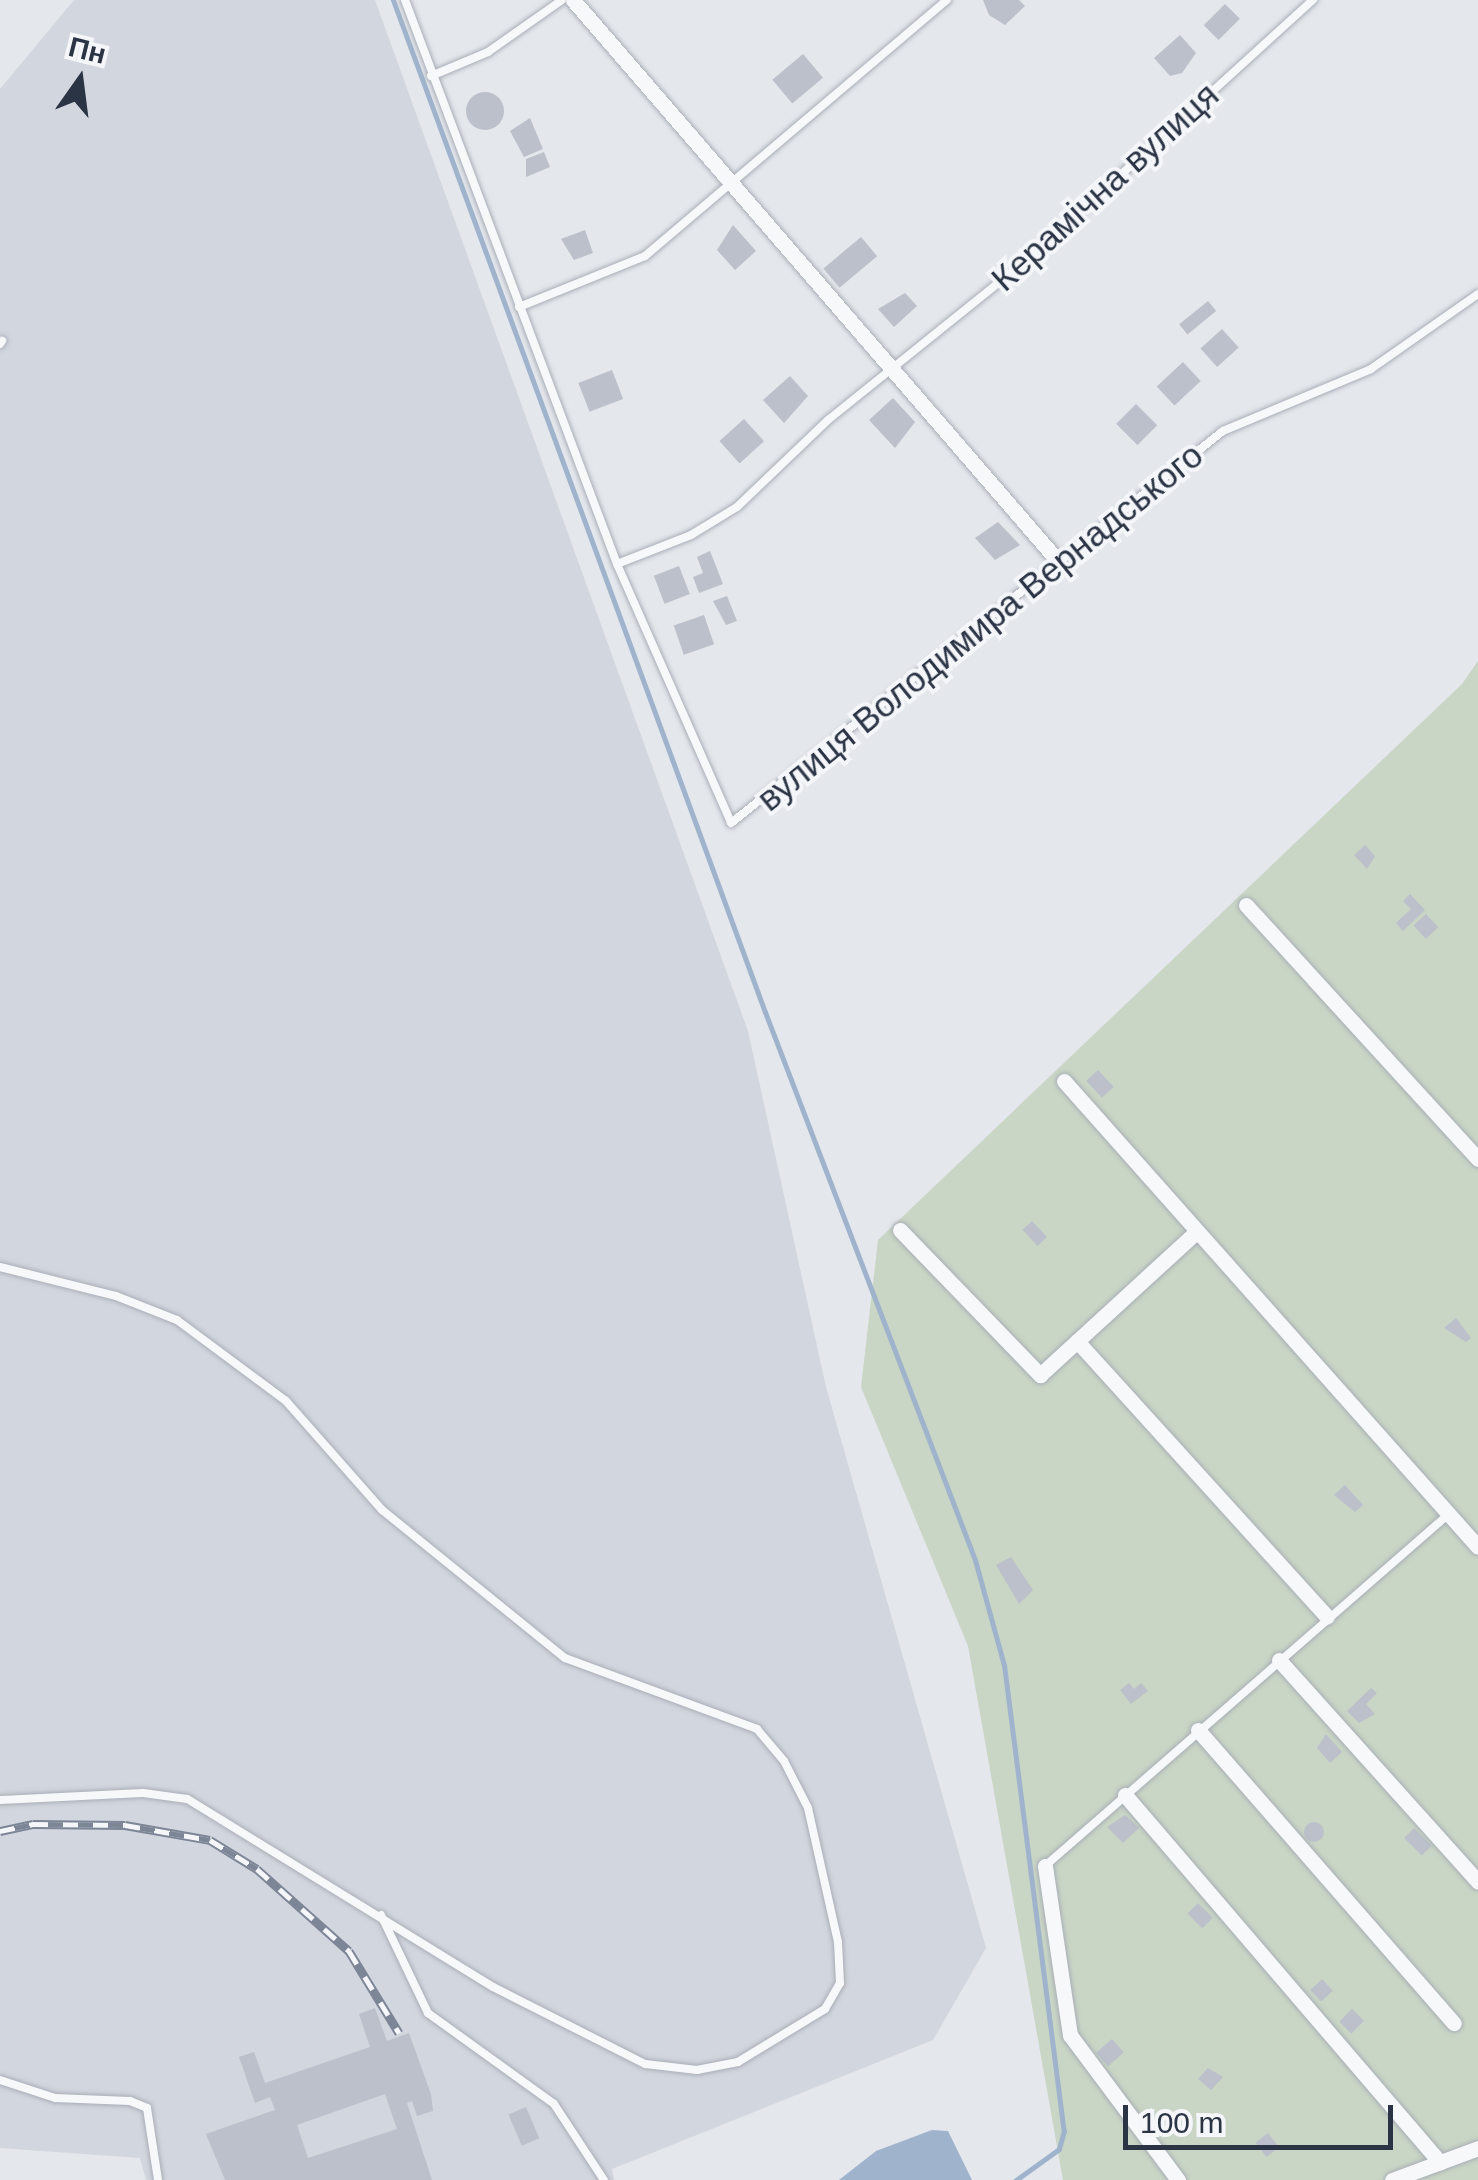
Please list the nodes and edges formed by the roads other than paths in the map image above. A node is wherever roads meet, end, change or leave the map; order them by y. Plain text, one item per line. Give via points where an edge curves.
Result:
1 (405, 0) edge
2 (562, 0) edge
3 (573, 0) edge
4 (947, 0) edge
5 (1312, 0) edge
6 (431, 76) junction
7 (736, 184) junction
8 (1478, 294) edge
9 (520, 307) junction
10 (894, 369) junction
11 (1057, 560) junction
12 (617, 564) junction
13 (1246, 905) dead end
14 (1064, 1081) dead end
15 (1478, 1159) edge
16 (900, 1230) dead end
17 (1197, 1231) junction
18 (0, 1267) edge
19 (1077, 1341) junction
20 (1449, 1514) junction
21 (1478, 1548) edge
22 (1328, 1617) junction
23 (1279, 1660) junction
24 (1198, 1730) junction
25 (1125, 1795) junction
26 (0, 1800) edge
27 (1045, 1866) joint
28 (1478, 1882) edge
29 (380, 1914) junction
30 (1454, 2023) dead end
31 (0, 2080) edge
32 (1478, 2148) edge
33 (1440, 2162) junction
34 (158, 2180) edge
35 (604, 2180) edge
36 (1178, 2180) edge
37 (1392, 2180) edge

1 - 6 lane, вулиця Володимира Вернадського
2 - 6 lane via 488,52
3 - 7 street
4 - 7 lane
5 - 10 lane, Керамічна вулиця via 1027,260
6 - 9 lane, вулиця Володимира Вернадського
7 - 9 lane via 631,264
7 - 10 street
8 - 11 lane, вулиця Володимира Вернадського via 1371,369 1232,425
9 - 12 lane, вулиця Володимира Вернадського
10 - 11 street
10 - 12 lane, Керамічна вулиця via 828,420 737,507 692,535
11 - 12 lane, вулиця Володимира Вернадського via 734,823
13 - 15 street
14 - 17 street
16 - 19 street via 1040,1375
17 - 19 street
17 - 20 street
18 - 29 lane via 116,1296 176,1320 286,1401 382,1510 565,1658 757,1728 784,1760 808,1808 838,1942 840,1983 825,2009 738,2062 697,2070 645,2064 493,1987
19 - 22 street
20 - 21 street
20 - 22 lane
22 - 23 lane
23 - 24 lane
23 - 28 street
24 - 25 lane
24 - 30 street
25 - 27 lane
25 - 33 street
26 - 29 lane via 143,1793 187,1798
27 - 36 street via 1070,2035
29 - 35 lane via 428,2013 554,2104
31 - 34 lane via 55,2098 130,2100 146,2108
32 - 33 street
33 - 37 street

